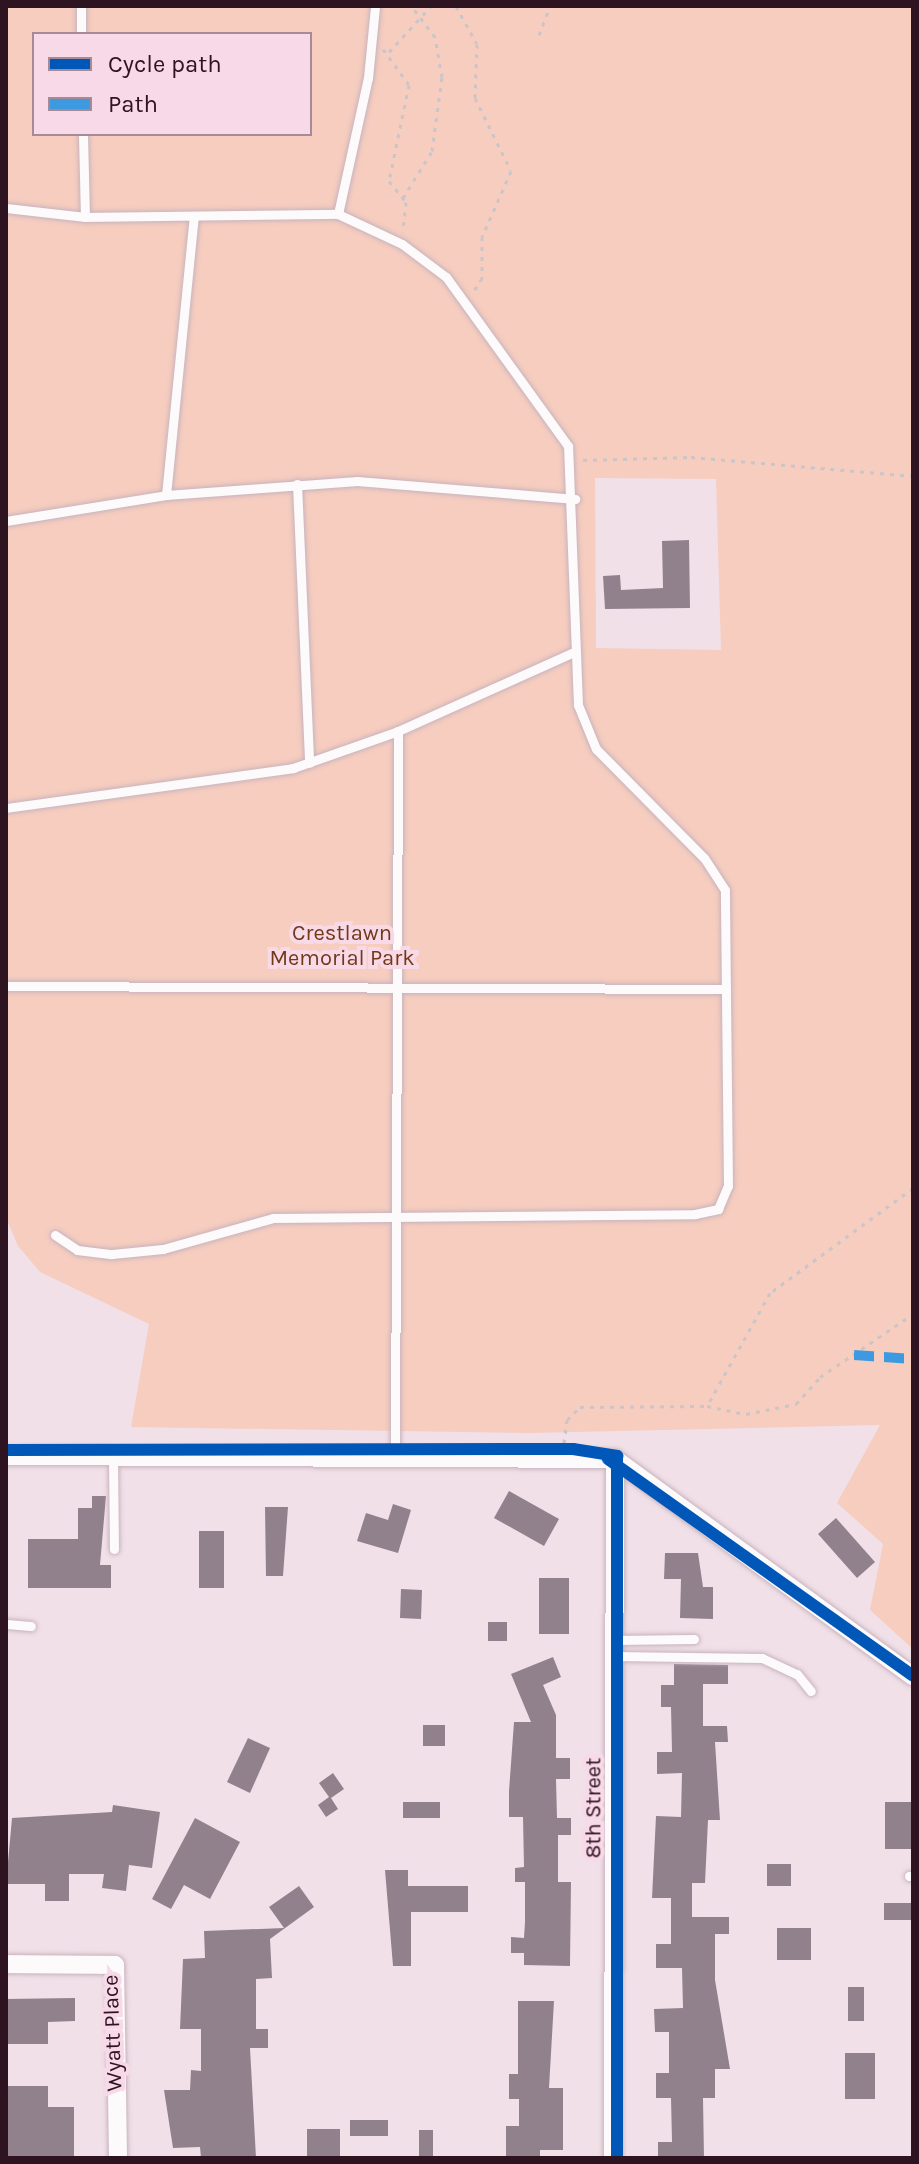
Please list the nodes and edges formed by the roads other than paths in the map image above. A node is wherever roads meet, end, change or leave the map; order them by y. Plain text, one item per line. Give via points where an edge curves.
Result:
1 (81, 6) edge
2 (375, 6) edge
3 (81, 32) edge
4 (83, 136) edge
5 (6, 208) edge
6 (338, 214) junction
7 (194, 216) junction
8 (85, 217) junction
9 (297, 484) junction
10 (166, 495) junction
11 (575, 499) junction
12 (6, 521) edge
13 (574, 652) junction
14 (398, 731) junction
15 (309, 763) junction
16 (6, 808) edge
17 (6, 986) edge
18 (397, 989) junction
19 (726, 989) junction
20 (396, 1215) junction
21 (55, 1235) dead end
22 (6, 1456) edge
23 (113, 1456) junction
24 (395, 1457) junction
25 (615, 1459) junction
26 (114, 1549) dead end
27 (6, 1624) edge
28 (31, 1626) dead end
29 (694, 1639) dead end
30 (614, 1648) junction
31 (913, 1676) edge
32 (811, 1691) dead end
33 (6, 1964) edge
34 (118, 2158) edge
35 (613, 2158) edge

1 - 3 lane
2 - 6 lane
4 - 8 lane
5 - 8 lane
6 - 7 lane
6 - 11 lane via 402,244 446,277 571,460
7 - 8 lane
7 - 10 lane
9 - 10 lane
9 - 11 lane via 398,482
9 - 15 lane
10 - 12 lane
11 - 13 lane
13 - 14 lane
13 - 19 lane via 578,705 596,749 704,858 725,890
14 - 15 lane
14 - 18 lane
15 - 16 lane
17 - 18 lane
18 - 19 lane
18 - 20 lane
19 - 20 lane via 728,1186 718,1209
20 - 21 lane via 273,1218 136,1253 89,1253
20 - 24 lane
22 - 23 street
23 - 24 street
23 - 26 lane
24 - 25 street via 567,1454
25 - 30 street, 8th Street
25 - 31 street
27 - 28 lane
29 - 30 lane
30 - 32 lane via 762,1658 797,1674
30 - 35 street, 8th Street
33 - 34 street, Wyatt Place via 115,1965

